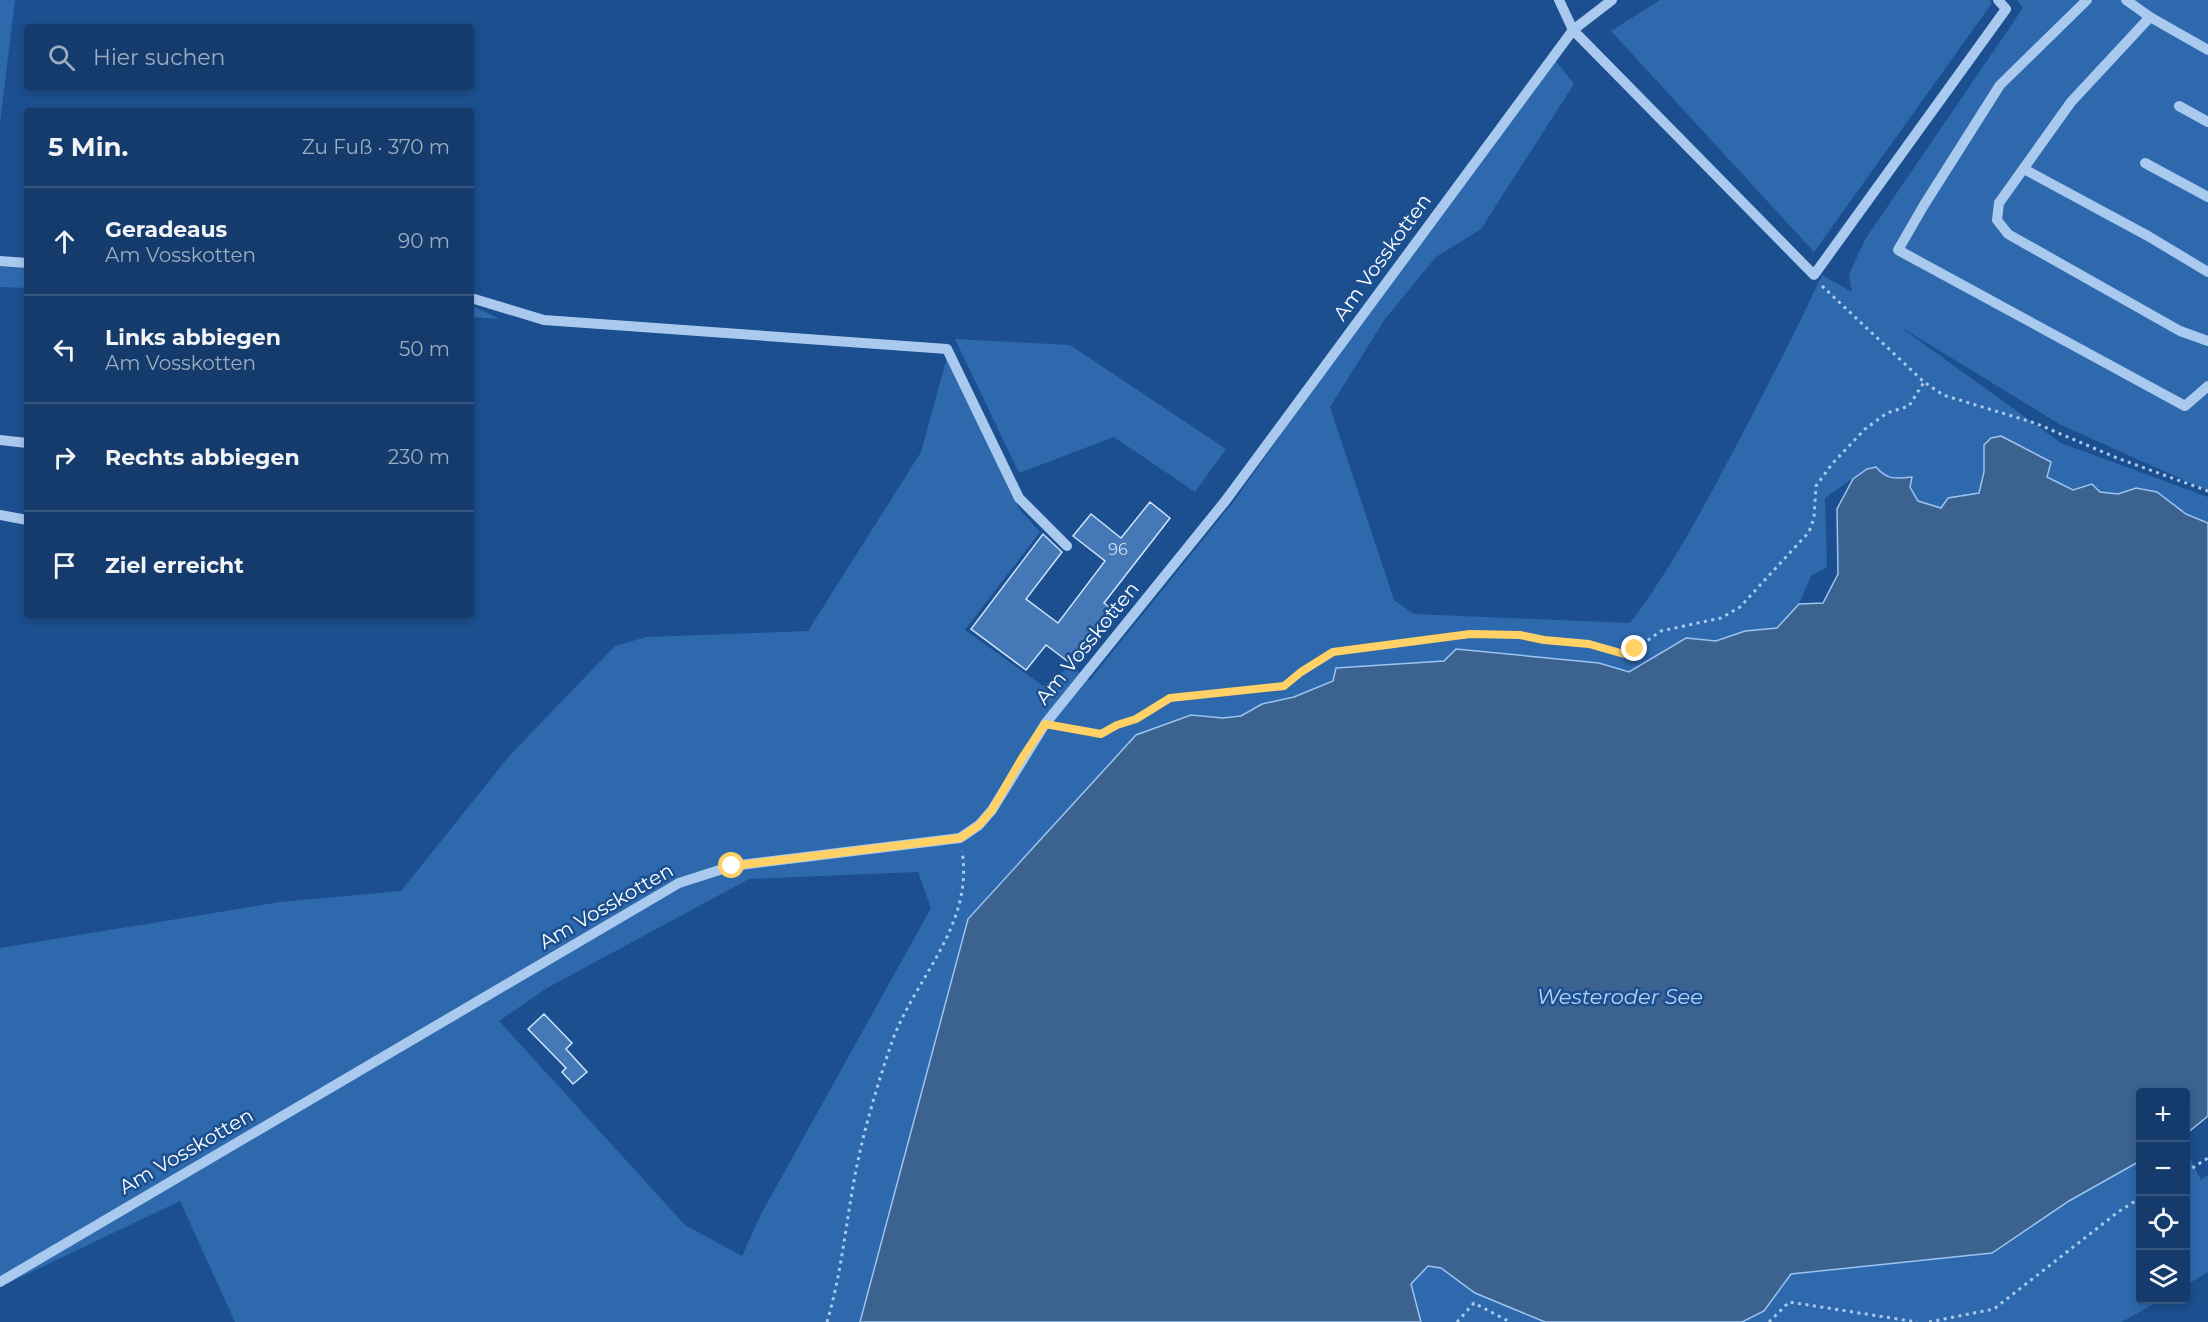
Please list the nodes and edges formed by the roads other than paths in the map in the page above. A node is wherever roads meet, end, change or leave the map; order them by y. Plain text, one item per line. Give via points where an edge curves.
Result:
1 (1559, 0) edge
2 (1612, 0) edge
3 (1998, 0) edge
4 (2087, 0) edge
5 (2126, 0) edge
6 (2150, 17) junction
7 (1573, 30) junction
8 (2208, 50) edge
9 (2179, 106) dead end
10 (2208, 122) edge
11 (2145, 164) dead end
12 (2024, 169) junction
13 (2208, 197) edge
14 (0, 261) edge
15 (24, 263) edge
16 (2208, 272) edge
17 (474, 299) edge
18 (2208, 341) edge
19 (2208, 386) edge
20 (0, 440) edge
21 (24, 443) edge
22 (0, 515) edge
23 (24, 519) edge
24 (1067, 546) dead end
25 (0, 1282) edge

1 - 7 street
2 - 7 street, Am Vosskotten
3 - 7 street via 2006,9 1814,275
4 - 19 street via 2000,85 1898,250 2185,406
5 - 6 street
6 - 8 street
6 - 12 street via 2071,102
7 - 25 street, Am Vosskotten via 1233,490 1045,724 979,825 960,838 732,866 679,883
9 - 10 street
11 - 13 street
12 - 16 street
12 - 18 street via 1999,203 1998,220 2008,234 2180,331
14 - 15 street
17 - 24 street via 544,320 947,349 1019,498
20 - 21 street
22 - 23 street

